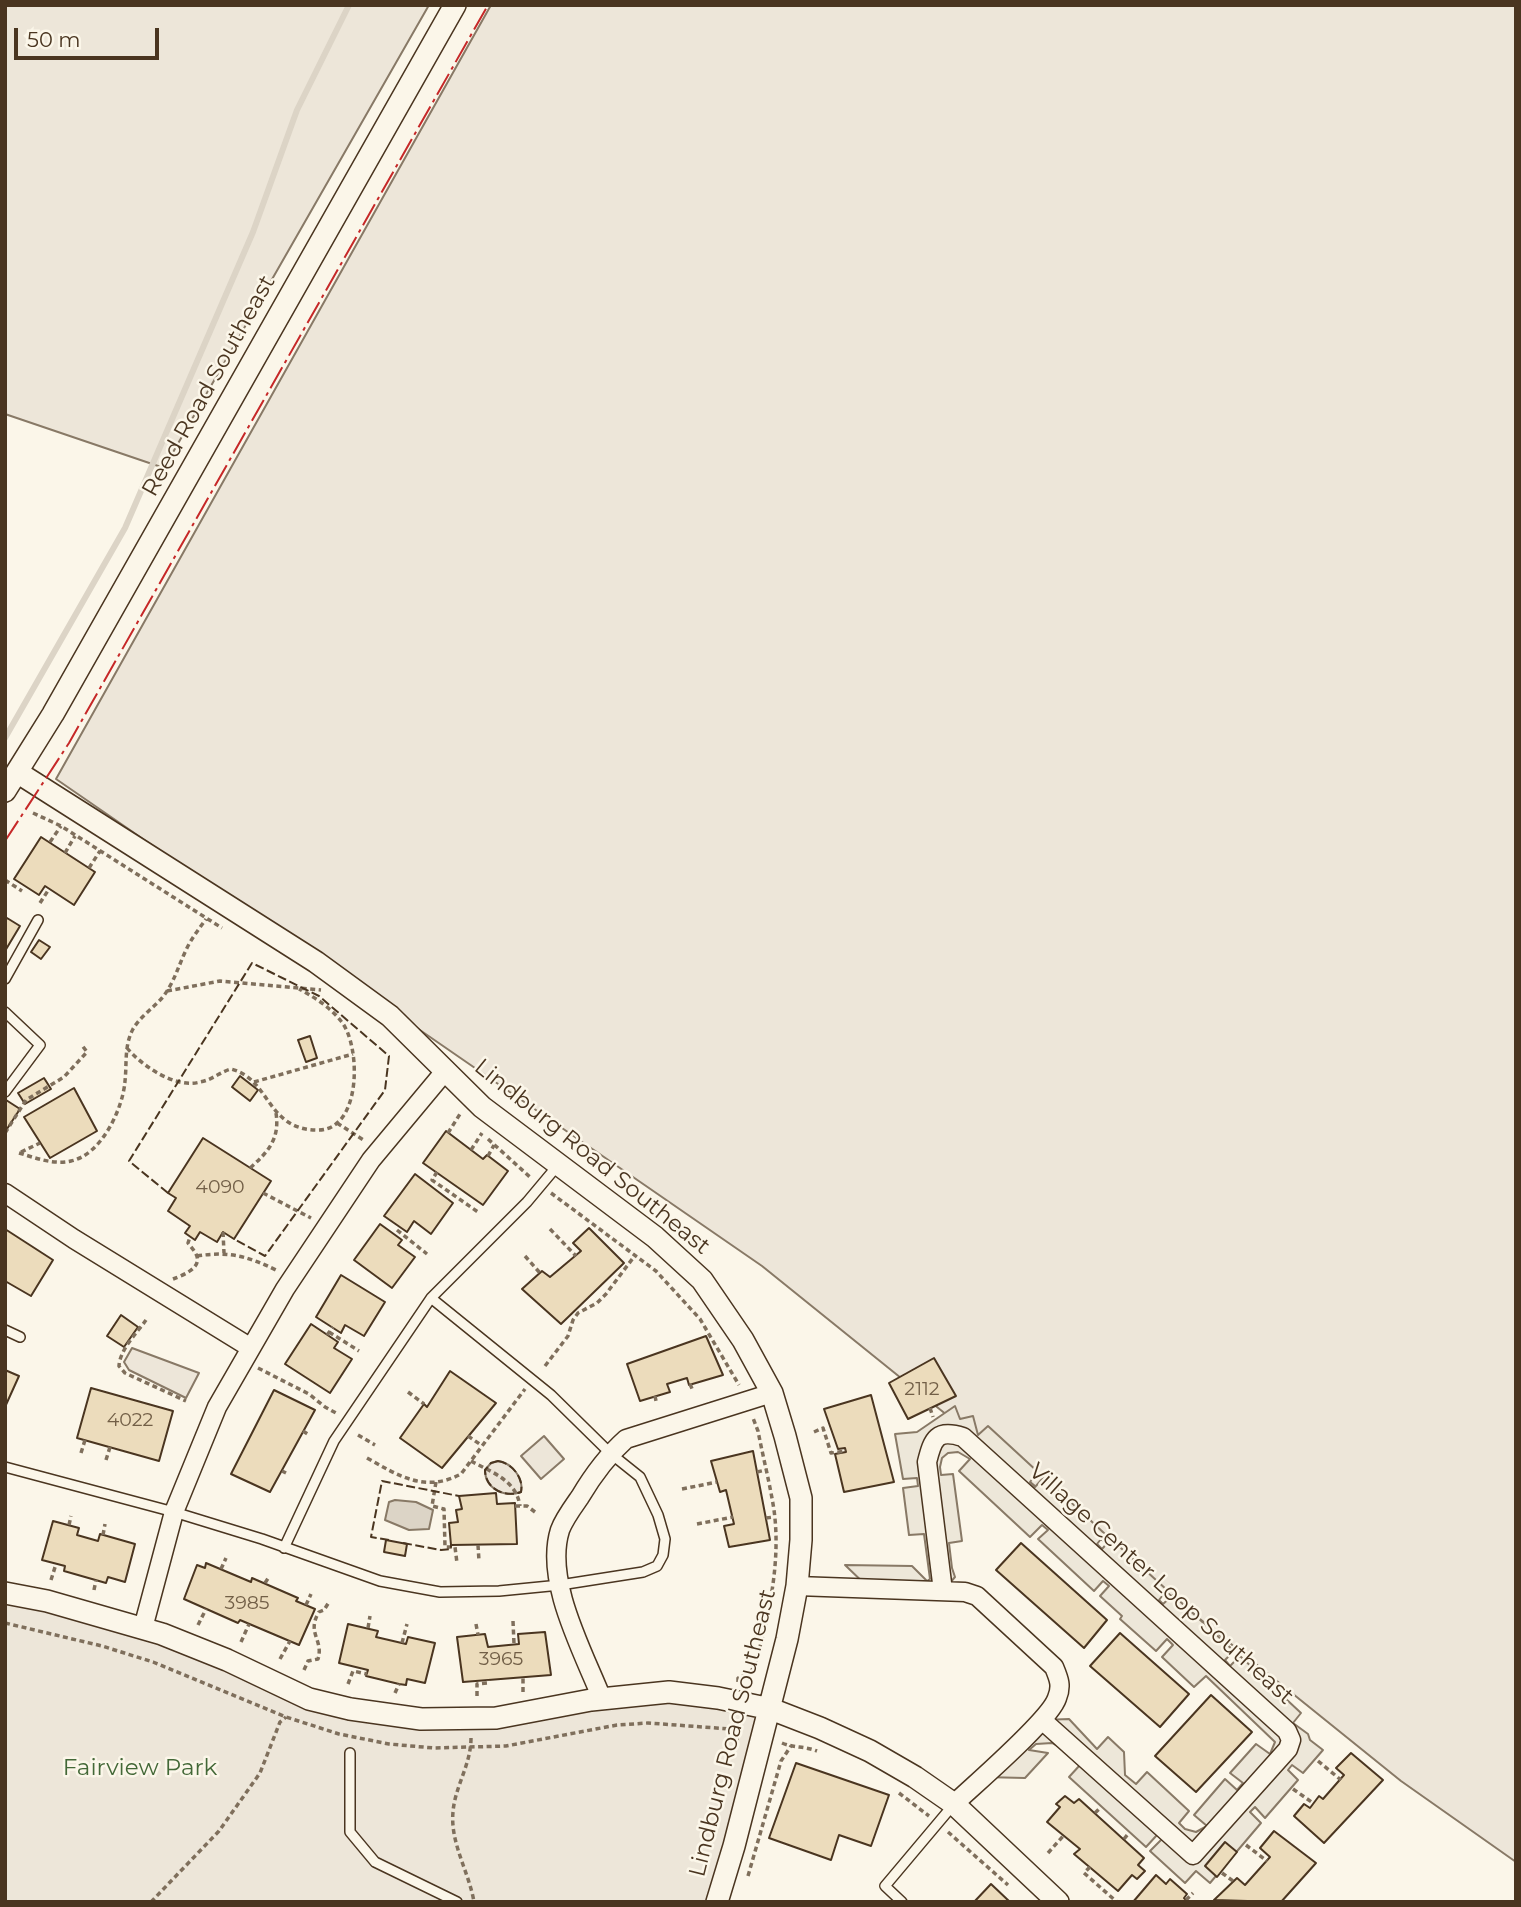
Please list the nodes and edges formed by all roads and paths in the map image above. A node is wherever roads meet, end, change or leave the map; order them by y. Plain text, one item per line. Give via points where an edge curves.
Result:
1 (455, 5) edge
2 (17, 772) junction
3 (5, 791) edge
4 (61, 826) dead end
5 (75, 836) dead end
6 (50, 842) dead end
7 (100, 851) dead end
8 (65, 853) dead end
9 (89, 868) dead end
10 (5, 880) edge
11 (49, 889) dead end
12 (22, 891) dead end
13 (40, 903) dead end
14 (206, 919) dead end
15 (38, 920) dead end
16 (5, 979) edge
17 (299, 989) junction
18 (167, 991) junction
19 (331, 991) dead end
20 (5, 1012) edge
21 (81, 1044) dead end
22 (127, 1048) junction
23 (353, 1054) junction
24 (446, 1070) junction
25 (254, 1082) junction
26 (5, 1092) edge
27 (456, 1107) dead end
28 (275, 1112) junction
29 (461, 1112) junction
30 (468, 1119) dead end
31 (337, 1124) junction
32 (475, 1126) dead end
33 (5, 1133) edge
34 (448, 1133) dead end
35 (482, 1133) junction
36 (40, 1143) dead end
37 (494, 1145) junction
38 (379, 1150) junction
39 (471, 1150) dead end
40 (488, 1156) dead end
41 (558, 1165) junction
42 (250, 1168) dead end
43 (437, 1172) dead end
44 (541, 1185) junction
45 (5, 1193) edge
46 (263, 1193) dead end
47 (478, 1212) dead end
48 (327, 1226) junction
49 (550, 1229) dead end
50 (397, 1230) dead end
51 (223, 1232) dead end
52 (190, 1237) dead end
53 (224, 1253) junction
54 (427, 1254) dead end
55 (636, 1254) junction
56 (197, 1256) junction
57 (525, 1256) dead end
58 (576, 1256) dead end
59 (540, 1273) dead end
60 (292, 1279) junction
61 (147, 1282) junction
62 (431, 1298) junction
63 (146, 1320) dead end
64 (332, 1327) dead end
65 (5, 1330) edge
66 (20, 1337) dead end
67 (359, 1351) dead end
68 (252, 1357) junction
69 (545, 1366) dead end
70 (690, 1384) dead end
71 (528, 1386) dead end
72 (693, 1391) dead end
73 (408, 1392) dead end
74 (772, 1393) junction
75 (186, 1401) dead end
76 (746, 1401) junction
77 (424, 1404) dead end
78 (930, 1408) dead end
79 (343, 1416) dead end
80 (933, 1417) dead end
81 (303, 1431) dead end
82 (814, 1432) dead end
83 (309, 1435) dead end
84 (358, 1435) dead end
85 (468, 1436) dead end
86 (85, 1440) dead end
87 (375, 1445) dead end
88 (481, 1445) junction
89 (110, 1447) dead end
90 (846, 1451) dead end
91 (81, 1453) dead end
92 (610, 1453) junction
93 (367, 1458) dead end
94 (106, 1460) dead end
95 (5, 1461) edge
96 (470, 1461) junction
97 (5, 1467) edge
98 (23, 1470) junction
99 (766, 1470) junction
100 (757, 1472) dead end
101 (436, 1482) junction
102 (717, 1482) dead end
103 (682, 1489) dead end
104 (520, 1506) junction
105 (515, 1507) dead end
106 (174, 1512) junction
107 (535, 1512) dead end
108 (71, 1516) dead end
109 (733, 1517) dead end
110 (774, 1517) junction
111 (766, 1518) dead end
112 (105, 1524) dead end
113 (697, 1524) dead end
114 (69, 1525) dead end
115 (103, 1535) dead end
116 (478, 1545) dead end
117 (284, 1548) junction
118 (226, 1559) dead end
119 (479, 1561) dead end
120 (457, 1563) dead end
121 (56, 1564) dead end
122 (221, 1569) dead end
123 (269, 1577) dead end
124 (51, 1580) dead end
125 (96, 1580) dead end
126 (265, 1583) dead end
127 (560, 1585) junction
128 (797, 1586) junction
129 (94, 1591) dead end
130 (943, 1591) junction
131 (5, 1593) edge
132 (311, 1594) dead end
133 (329, 1602) dead end
134 (306, 1605) dead end
135 (206, 1609) dead end
136 (370, 1616) dead end
137 (513, 1621) dead end
138 (249, 1624) dead end
139 (407, 1624) dead end
140 (198, 1625) dead end
141 (476, 1625) dead end
142 (143, 1628) junction
143 (368, 1628) dead end
144 (478, 1635) dead end
145 (290, 1641) dead end
146 (241, 1642) dead end
147 (402, 1643) dead end
148 (514, 1644) dead end
149 (280, 1659) dead end
150 (304, 1670) dead end
151 (367, 1674) dead end
152 (523, 1677) dead end
153 (738, 1678) dead end
154 (488, 1680) dead end
155 (348, 1684) dead end
156 (399, 1684) dead end
157 (523, 1692) dead end
158 (395, 1693) dead end
159 (477, 1696) dead end
160 (602, 1699) junction
161 (771, 1709) junction
162 (286, 1717) dead end
163 (470, 1718) junction
164 (1042, 1720) junction
165 (776, 1740) dead end
166 (791, 1746) junction
167 (821, 1752) dead end
168 (350, 1753) dead end
169 (1318, 1761) dead end
170 (1340, 1780) dead end
171 (1293, 1789) dead end
172 (898, 1792) dead end
173 (1313, 1803) dead end
174 (954, 1804) junction
175 (1100, 1808) dead end
176 (1095, 1813) dead end
177 (939, 1823) junction
178 (1064, 1835) dead end
179 (1128, 1835) dead end
180 (1124, 1839) dead end
181 (1246, 1845) dead end
182 (1048, 1853) dead end
183 (1267, 1861) dead end
184 (1090, 1867) dead end
185 (1222, 1873) dead end
186 (747, 1878) dead end
187 (1233, 1881) dead end
188 (1017, 1893) dead end
189 (1193, 1893) dead end
190 (1111, 1896) junction
191 (1186, 1900) edge
192 (151, 1902) edge
193 (457, 1902) edge
194 (474, 1902) edge
195 (717, 1902) edge
196 (902, 1902) edge
197 (1058, 1902) edge
198 (1106, 1902) edge
199 (1117, 1902) edge

1 - 2 street, Reed Road Southeast
2 - 3 street, Reed Road Southeast
2 - 24 street, Lindburg Road Southeast via 316,962 390,1016
4 - 6 path
5 - 8 path
7 - 9 path
10 - 12 path
11 - 13 path
14 - 18 path via 186,948
15 - 16 lane
17 - 18 path via 220,981
17 - 19 path
17 - 23 path via 342,1021
18 - 22 path via 134,1026
20 - 26 lane via 40,1045
21 - 33 path via 87,1052 64,1077 26,1100
22 - 25 path via 146,1065 184,1084 210,1080 231,1069
22 - 36 path via 125,1084 103,1139 72,1161 50,1162 19,1153
23 - 25 path
23 - 31 path via 354,1086
24 - 38 street
24 - 41 street, Lindburg Road Southeast via 482,1107
25 - 28 path
27 - 29 path
28 - 31 path via 316,1130
28 - 42 path via 275,1140
29 - 30 path
29 - 34 path
31 - 38 path
32 - 35 path
35 - 37 path
35 - 39 path
37 - 40 path
37 - 44 path
38 - 48 street
41 - 44 lane
41 - 74 street, Lindburg Road Southeast via 655,1237 702,1280
43 - 47 path via 432,1180
44 - 55 path
44 - 62 lane
45 - 61 street
46 - 48 path
48 - 60 street
49 - 58 path
50 - 54 path
51 - 53 path
52 - 56 path via 188,1243
53 - 56 path
53 - 60 path
55 - 69 path via 606,1294 578,1313 568,1336
55 - 76 path via 700,1319
56 - 61 path via 193,1269 183,1275
57 - 59 path
60 - 68 street
61 - 68 street
62 - 92 lane via 551,1395
62 - 117 lane via 334,1441
63 - 75 path via 119,1366
64 - 67 path via 328,1334
65 - 66 lane
68 - 79 path
68 - 106 street via 217,1407
70 - 72 path
71 - 88 path
73 - 77 path
74 - 76 street
74 - 128 street, Lindburg Road Southeast via 801,1499
76 - 92 street via 626,1439
76 - 99 path
78 - 80 path
81 - 83 path
82 - 90 path via 823,1428 831,1453
84 - 87 path
85 - 88 path
86 - 91 path
88 - 96 path
89 - 94 path
92 - 127 street via 561,1528 555,1558
92 - 127 lane via 640,1476 665,1539 663,1555 657,1566 643,1572
93 - 101 path via 413,1481
95 - 98 lane
96 - 101 path via 461,1474
96 - 104 path via 513,1485
97 - 98 lane
98 - 106 lane
99 - 100 path
99 - 110 path
101 - 120 path via 432,1506 444,1509 444,1548 455,1547
102 - 103 path
104 - 105 path
104 - 107 path
106 - 117 lane
106 - 142 street
108 - 114 path
109 - 113 path
110 - 111 path
110 - 153 path via 776,1558 763,1637 755,1665
112 - 115 path
116 - 119 path
117 - 127 lane via 380,1581 440,1592
118 - 122 path
121 - 124 path
123 - 126 path
125 - 129 path
127 - 160 street
128 - 130 street
128 - 161 street, Lindburg Road Southeast
130 - 164 street via 977,1596 1054,1667 1061,1683 1056,1702
130 - 164 street, Village Center Loop Southeast via 927,1462 931,1445 948,1432 963,1437 1287,1731 1290,1740 1288,1749 1193,1855
131 - 142 street
132 - 134 path
133 - 150 path via 314,1623 318,1658 308,1661
135 - 140 path
136 - 143 path
137 - 148 path
138 - 146 path
139 - 147 path
141 - 144 path
142 - 163 street via 227,1660 309,1699 421,1719
145 - 149 path
151 - 155 path via 353,1671
152 - 157 path
154 - 159 path via 477,1684
156 - 158 path
160 - 161 street via 669,1692
160 - 163 street via 496,1718
161 - 174 street via 870,1751
161 - 195 street, Lindburg Road Southeast
162 - 192 path via 260,1773 219,1831
163 - 194 path via 470,1754 453,1815 456,1846
164 - 174 street
165 - 166 path
166 - 167 path
166 - 186 path via 781,1761
168 - 193 lane via 350,1832 375,1862
169 - 170 path
171 - 173 path
172 - 177 path
174 - 177 lane
174 - 197 street
175 - 176 path
177 - 188 path
177 - 196 lane via 885,1886
178 - 182 path
179 - 180 path
181 - 183 path
184 - 190 path via 1084,1873
185 - 187 path
189 - 191 path
190 - 198 path
190 - 199 path

